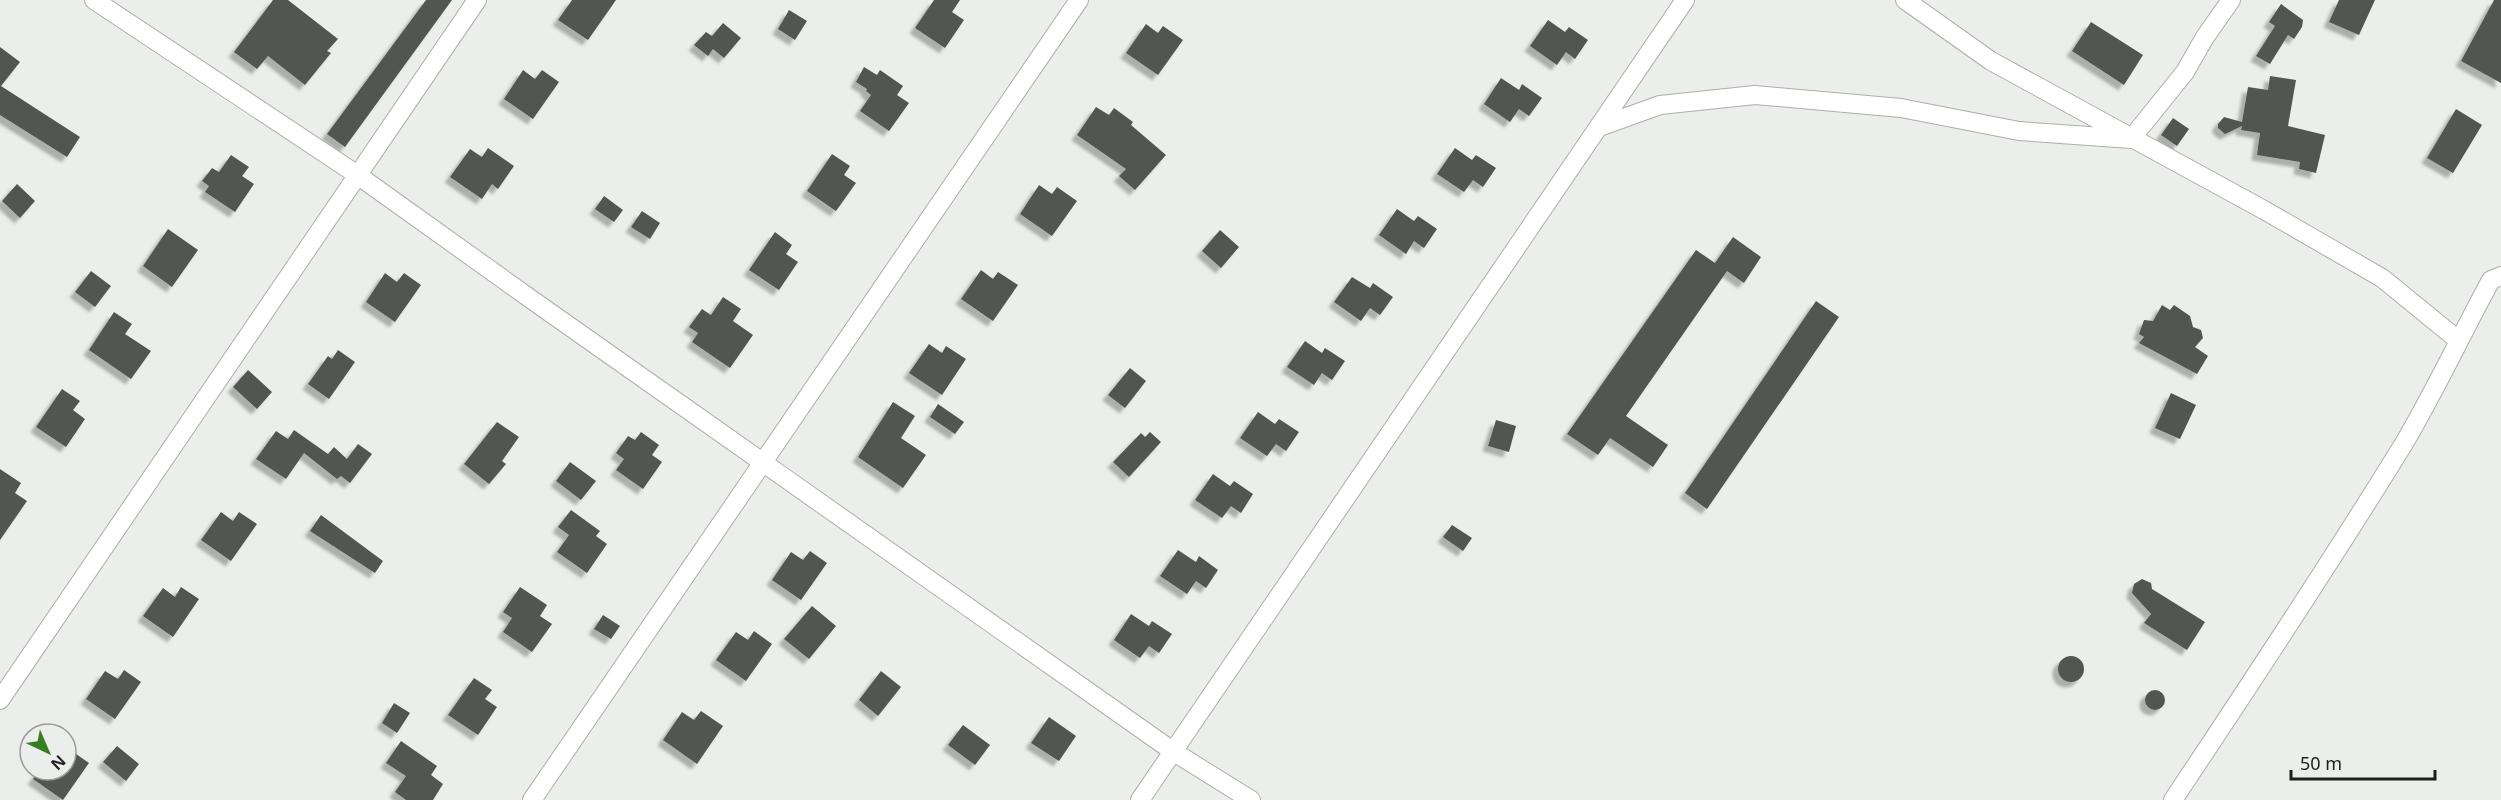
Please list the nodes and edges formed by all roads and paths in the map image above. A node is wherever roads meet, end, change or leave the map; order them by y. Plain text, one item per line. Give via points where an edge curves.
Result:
1 (94, 0) edge
2 (477, 0) edge
3 (1079, 0) edge
4 (1685, 0) edge
5 (1905, 0) edge
6 (2231, 0) edge
7 (1599, 127) junction
8 (2131, 139) junction
9 (356, 174) junction
10 (2501, 276) edge
11 (2458, 340) junction
12 (764, 462) junction
13 (0, 700) edge
14 (1174, 752) junction
15 (532, 800) edge
16 (1140, 800) edge
17 (1251, 800) edge
18 (2173, 800) edge

1 - 9 street
2 - 9 street
3 - 12 street
4 - 7 street
5 - 8 street via 1991,61
6 - 8 street via 2185,72
7 - 8 street via 1660,105 1755,95 1901,108 2019,131
7 - 14 street
8 - 11 street via 2382,278
9 - 12 street
9 - 13 street
10 - 11 street via 2491,280
11 - 18 street via 2403,444
12 - 14 street
12 - 15 street
14 - 16 street
14 - 17 street

